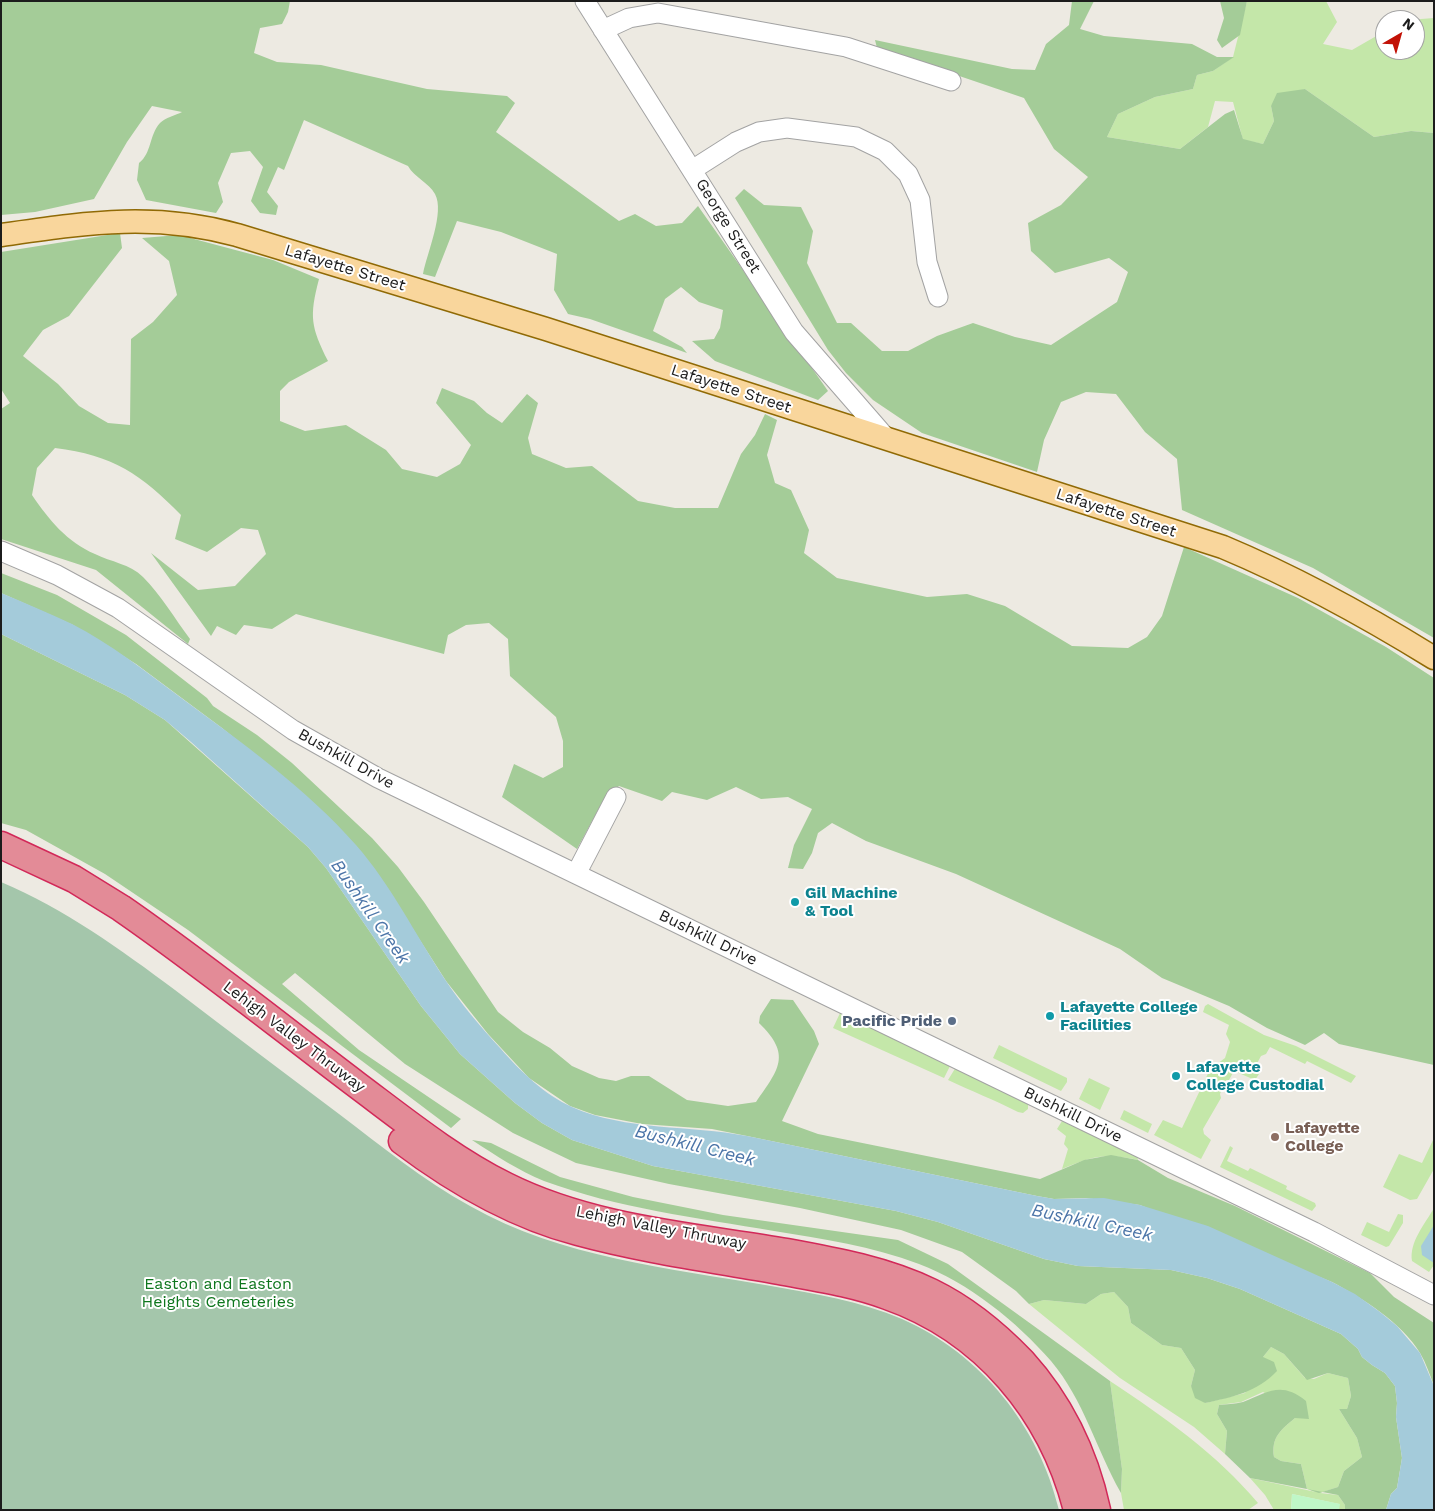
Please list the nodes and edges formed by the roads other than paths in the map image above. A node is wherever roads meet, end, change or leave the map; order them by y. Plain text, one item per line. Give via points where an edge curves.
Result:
1 (584, 1) edge
2 (603, 30) junction
3 (951, 80) dead end
4 (692, 170) junction
5 (1, 235) edge
6 (938, 297) dead end
7 (887, 439) junction
8 (1, 551) edge
9 (1434, 658) edge
10 (616, 797) dead end
11 (1, 845) edge
12 (1, 864) edge
13 (576, 874) junction
14 (1434, 1295) edge
15 (1077, 1510) edge
16 (1097, 1510) edge

1 - 2 street, George Street
2 - 3 street via 629,18 658,13 846,47
2 - 4 street, George Street
4 - 6 street via 736,142 759,132 787,128 856,137 885,151 908,174 920,200 927,262
4 - 7 street, George Street via 794,332
5 - 7 main road, Lafayette Street via 139,220 214,228 546,329
7 - 9 main road, Lafayette Street via 1223,547 1336,600
8 - 13 street, Bushkill Drive via 57,575 118,608 216,678 330,752
10 - 13 street
11 - 16 highway, Lehigh Valley Thruway via 74,879 121,908 421,1133 479,1172 508,1187 540,1201 607,1220 857,1266 914,1284 951,1303 1000,1340 1042,1386 1074,1441
12 - 15 highway, Lehigh Valley Thruway via 50,886 97,913 409,1147 496,1201 535,1218 594,1236 844,1283 887,1296 940,1320 986,1355 1026,1398 1056,1449
13 - 14 street, Bushkill Drive via 1314,1232

